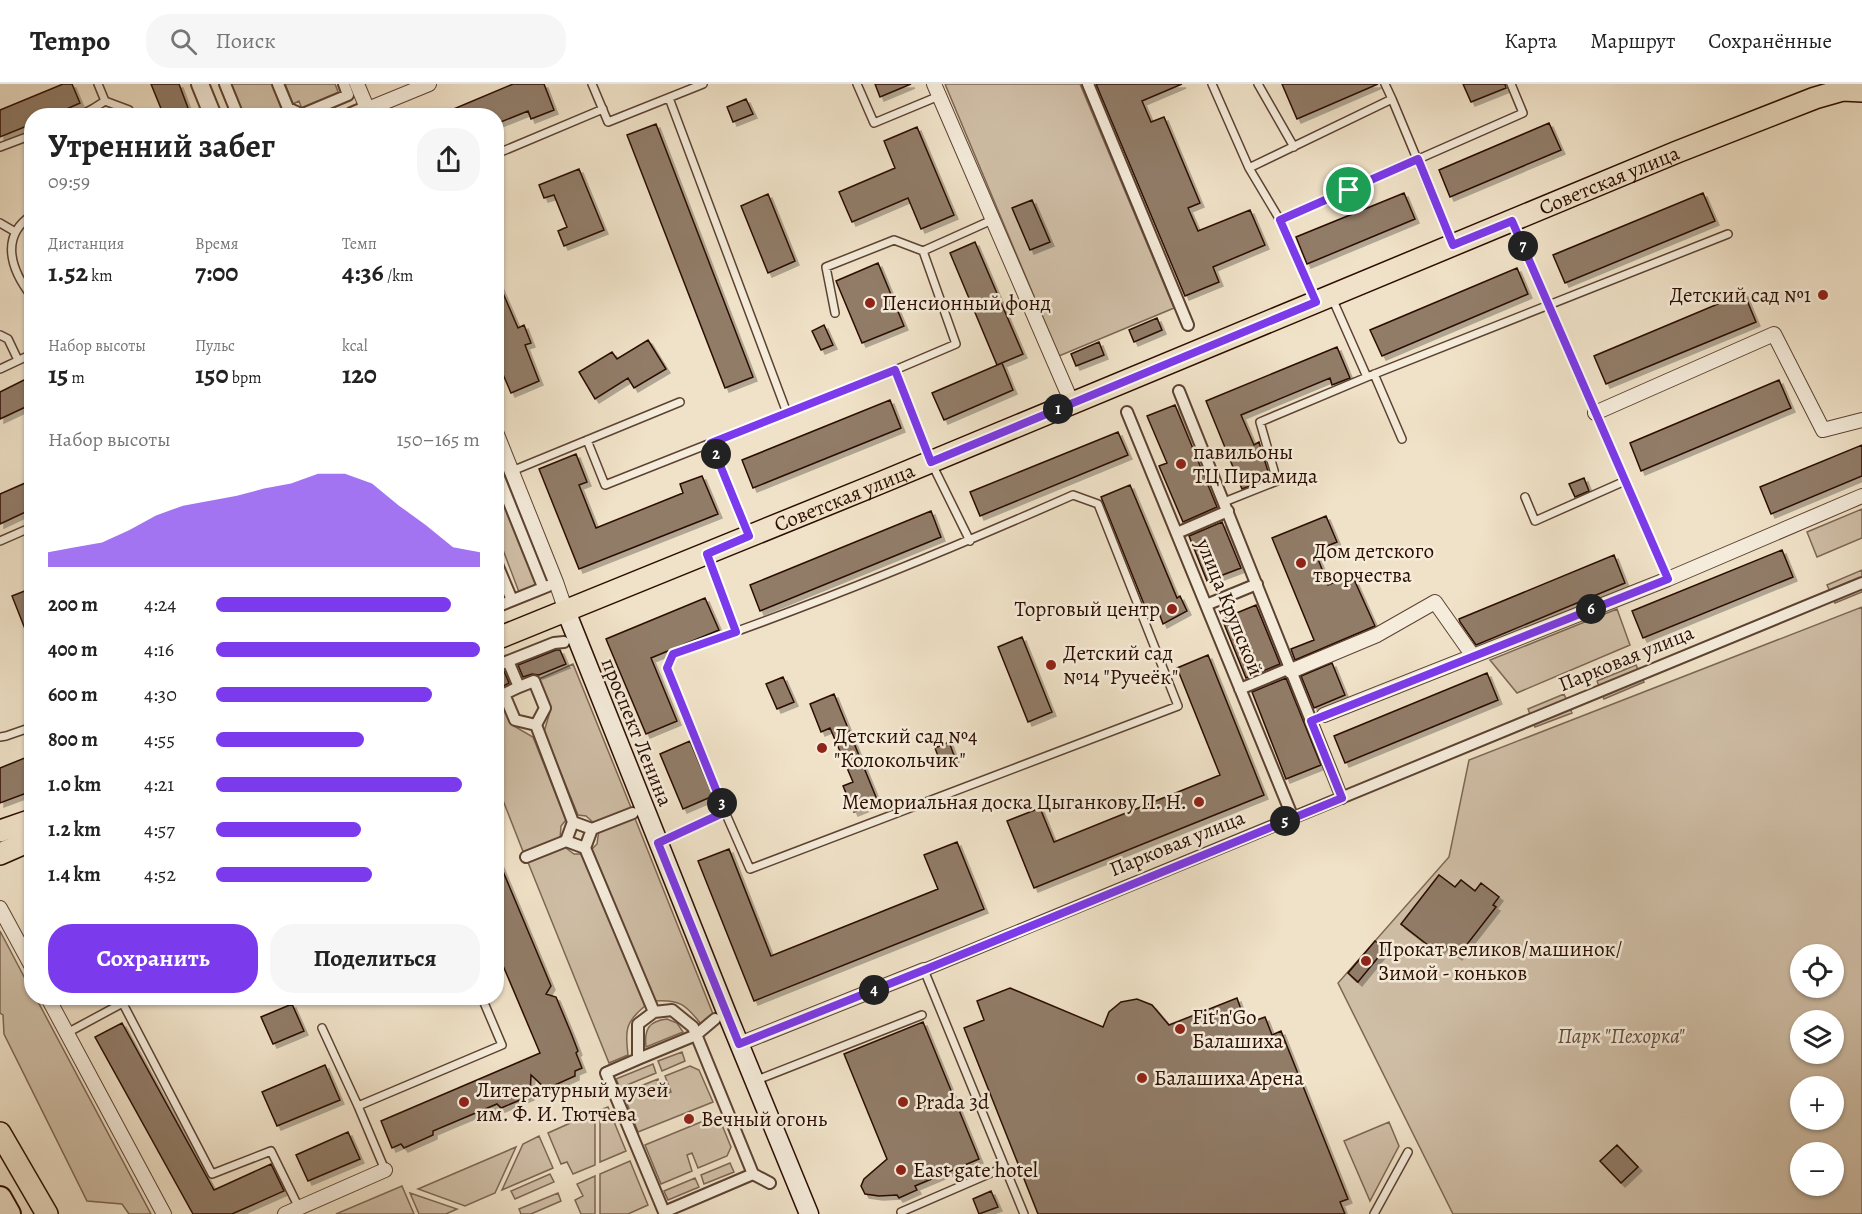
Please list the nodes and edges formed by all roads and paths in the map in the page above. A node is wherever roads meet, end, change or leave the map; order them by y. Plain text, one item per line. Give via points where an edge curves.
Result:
1 (98, 84) edge
2 (201, 84) edge
3 (225, 84) edge
4 (278, 84) edge
5 (344, 84) edge
6 (357, 84) edge
7 (429, 84) edge
8 (592, 84) edge
9 (703, 84) edge
10 (857, 84) edge
11 (1088, 84) edge
12 (1212, 84) edge
13 (1258, 84) edge
14 (1384, 84) edge
15 (1511, 84) edge
16 (1849, 88) edge
17 (937, 90) edge
18 (669, 98) junction
19 (1392, 99) junction
20 (105, 101) junction
21 (98, 108) edge
22 (124, 108) edge
23 (210, 108) edge
24 (235, 108) edge
25 (286, 108) edge
26 (316, 108) edge
27 (367, 108) edge
28 (378, 108) edge
29 (603, 109) junction
30 (24, 138) edge
31 (0, 147) edge
32 (1294, 147) junction
33 (504, 151) edge
34 (1418, 159) junction
35 (1249, 168) junction
36 (992, 219) junction
37 (1280, 220) junction
38 (24, 221) edge
39 (1512, 221) junction
40 (0, 223) edge
41 (12, 230) junction
42 (1728, 234) dead end
43 (1453, 245) junction
44 (923, 250) junction
45 (24, 287) edge
46 (1323, 299) junction
47 (1548, 304) junction
48 (835, 313) dead end
49 (1188, 325) dead end
50 (0, 335) edge
51 (24, 357) edge
52 (18, 360) junction
53 (0, 369) edge
54 (895, 370) junction
55 (1370, 375) junction
56 (1179, 391) dead end
57 (680, 402) dead end
58 (1072, 403) junction
59 (1127, 412) dead end
60 (787, 413) junction
61 (1595, 413) junction
62 (1862, 420) edge
63 (1402, 439) dead end
64 (587, 440) junction
65 (711, 443) junction
66 (504, 452) edge
67 (931, 462) junction
68 (512, 471) junction
69 (1625, 481) junction
70 (504, 491) edge
71 (1862, 496) edge
72 (1525, 497) dead end
73 (1226, 507) junction
74 (24, 530) edge
75 (1177, 533) junction
76 (749, 536) junction
77 (0, 541) edge
78 (970, 541) junction
79 (707, 554) junction
80 (1668, 579) junction
81 (504, 581) edge
82 (1862, 583) edge
83 (1257, 584) junction
84 (512, 600) junction
85 (504, 603) edge
86 (1206, 605) junction
87 (566, 611) junction
88 (736, 632) junction
89 (504, 636) edge
90 (564, 642) dead end
91 (1473, 656) junction
92 (508, 661) junction
93 (504, 663) edge
94 (1291, 669) junction
95 (519, 687) junction
96 (1240, 689) junction
97 (1318, 718) junction
98 (536, 725) junction
99 (24, 730) edge
100 (0, 737) edge
101 (1342, 798) junction
102 (725, 812) junction
103 (633, 813) dead end
104 (1293, 818) junction
105 (573, 822) junction
106 (24, 823) edge
107 (592, 829) junction
108 (0, 831) edge
109 (566, 841) junction
110 (658, 843) junction
111 (24, 844) edge
112 (585, 848) junction
113 (0, 854) edge
114 (526, 857) dead end
115 (0, 908) edge
116 (24, 952) edge
117 (924, 970) junction
118 (52, 1005) edge
119 (113, 1005) edge
120 (124, 1005) edge
121 (485, 1005) edge
122 (654, 1012) junction
123 (922, 1016) dead end
124 (715, 1019) dead end
125 (322, 1028) dead end
126 (67, 1033) junction
127 (696, 1035) junction
128 (739, 1044) junction
129 (638, 1059) junction
130 (754, 1081) junction
131 (358, 1106) junction
132 (0, 1133) edge
133 (1408, 1152) dead end
134 (1005, 1167) junction
135 (385, 1170) joint
136 (753, 1174) junction
137 (770, 1183) dead end
138 (0, 1198) edge
139 (299, 1208) junction
140 (663, 1213) edge
141 (900, 1213) edge
142 (9, 1214) edge
143 (47, 1214) edge
144 (164, 1214) edge
145 (285, 1214) edge
146 (809, 1214) edge
147 (1024, 1214) edge
148 (1374, 1214) edge

1 - 20 lane
2 - 23 street
3 - 24 street
4 - 25 street
5 - 26 street via 348,95
6 - 27 street
7 - 28 street
8 - 29 lane
9 - 18 lane
10 - 17 lane via 874,123
11 - 49 street
12 - 35 lane
13 - 32 lane
14 - 19 lane
15 - 34 lane via 1523,113
16 - 39 main road, Советская улица via 1765,117
17 - 36 street
18 - 29 lane via 608,122
18 - 60 lane
19 - 32 lane
19 - 34 lane
20 - 21 lane
20 - 22 lane
29 - 33 lane
30 - 31 lane
32 - 35 lane
34 - 37 lane
34 - 43 lane
35 - 37 lane
36 - 44 lane
36 - 58 street
37 - 46 lane
38 - 41 lane
39 - 43 main road, Советская улица
39 - 47 lane
40 - 41 lane
41 - 45 lane via 6,250
42 - 47 lane
43 - 46 main road, Советская улица
44 - 48 lane via 894,240 825,267
44 - 54 lane via 956,344
46 - 55 lane
46 - 58 main road, Советская улица
47 - 55 lane
47 - 61 lane
50 - 52 lane via 8,339
51 - 52 lane
52 - 53 lane
54 - 60 lane
54 - 67 lane
55 - 63 lane
55 - 73 lane via 1260,422 1277,481
56 - 73 street, улица Крупской
57 - 64 lane
58 - 67 main road, Советская улица
59 - 75 street, улица Крупской
60 - 65 lane
61 - 62 street via 1774,334 1823,430
61 - 69 lane
64 - 65 lane via 605,485
64 - 68 lane
65 - 76 lane
66 - 68 street, проспект Ленина
67 - 76 main road, Советская улица
67 - 78 lane
68 - 87 street, проспект Ленина
69 - 72 lane via 1535,521
69 - 80 lane
70 - 84 street via 542,590
71 - 80 street
73 - 75 street
73 - 83 street, улица Крупской
74 - 77 lane
75 - 86 street, улица Крупской
76 - 79 main road, Советская улица
78 - 88 lane
78 - 102 lane via 1073,495 1098,504 1178,706 750,869
79 - 87 main road, Советская улица
79 - 88 lane
80 - 91 street
81 - 84 street
82 - 101 street, Парковая улица
83 - 86 street
83 - 94 street, улица Крупской
84 - 85 street
86 - 96 street, улица Крупской
87 - 89 main road, Советская улица
87 - 110 main road, проспект Ленина
88 - 102 lane via 673,654 667,668
90 - 92 street
91 - 94 street via 1435,602 1377,635
91 - 97 street
92 - 93 street
92 - 95 street
94 - 96 street
94 - 97 street, улица Крупской
95 - 98 street via 534,681 545,708
95 - 98 street via 504,694 515,720
96 - 104 street, улица Крупской
97 - 101 street, улица Крупской
98 - 105 street
99 - 100 lane
101 - 104 street, Парковая улица
102 - 110 lane
103 - 107 street
104 - 117 street, Парковая улица
105 - 107 street
105 - 109 street
106 - 108 main road
107 - 112 street
109 - 112 street
109 - 114 street
110 - 128 main road, проспект Ленина
111 - 113 main road
112 - 122 street
115 - 116 street
117 - 128 street, Парковая улица
117 - 134 lane
118 - 126 street
119 - 126 lane
120 - 139 lane via 212,1174 272,1151
121 - 131 lane via 502,1045
122 - 127 street via 672,1010 693,1026
122 - 129 street via 638,1024
123 - 130 lane
124 - 127 street
125 - 131 lane
126 - 144 street
127 - 129 street
127 - 136 street
128 - 130 main road, проспект Ленина
129 - 140 street via 606,1073
130 - 146 main road, проспект Ленина
131 - 135 lane
132 - 143 main road
133 - 148 lane
134 - 141 lane
134 - 147 lane
135 - 139 street
136 - 137 street
136 - 140 street
138 - 142 highway
139 - 145 street

